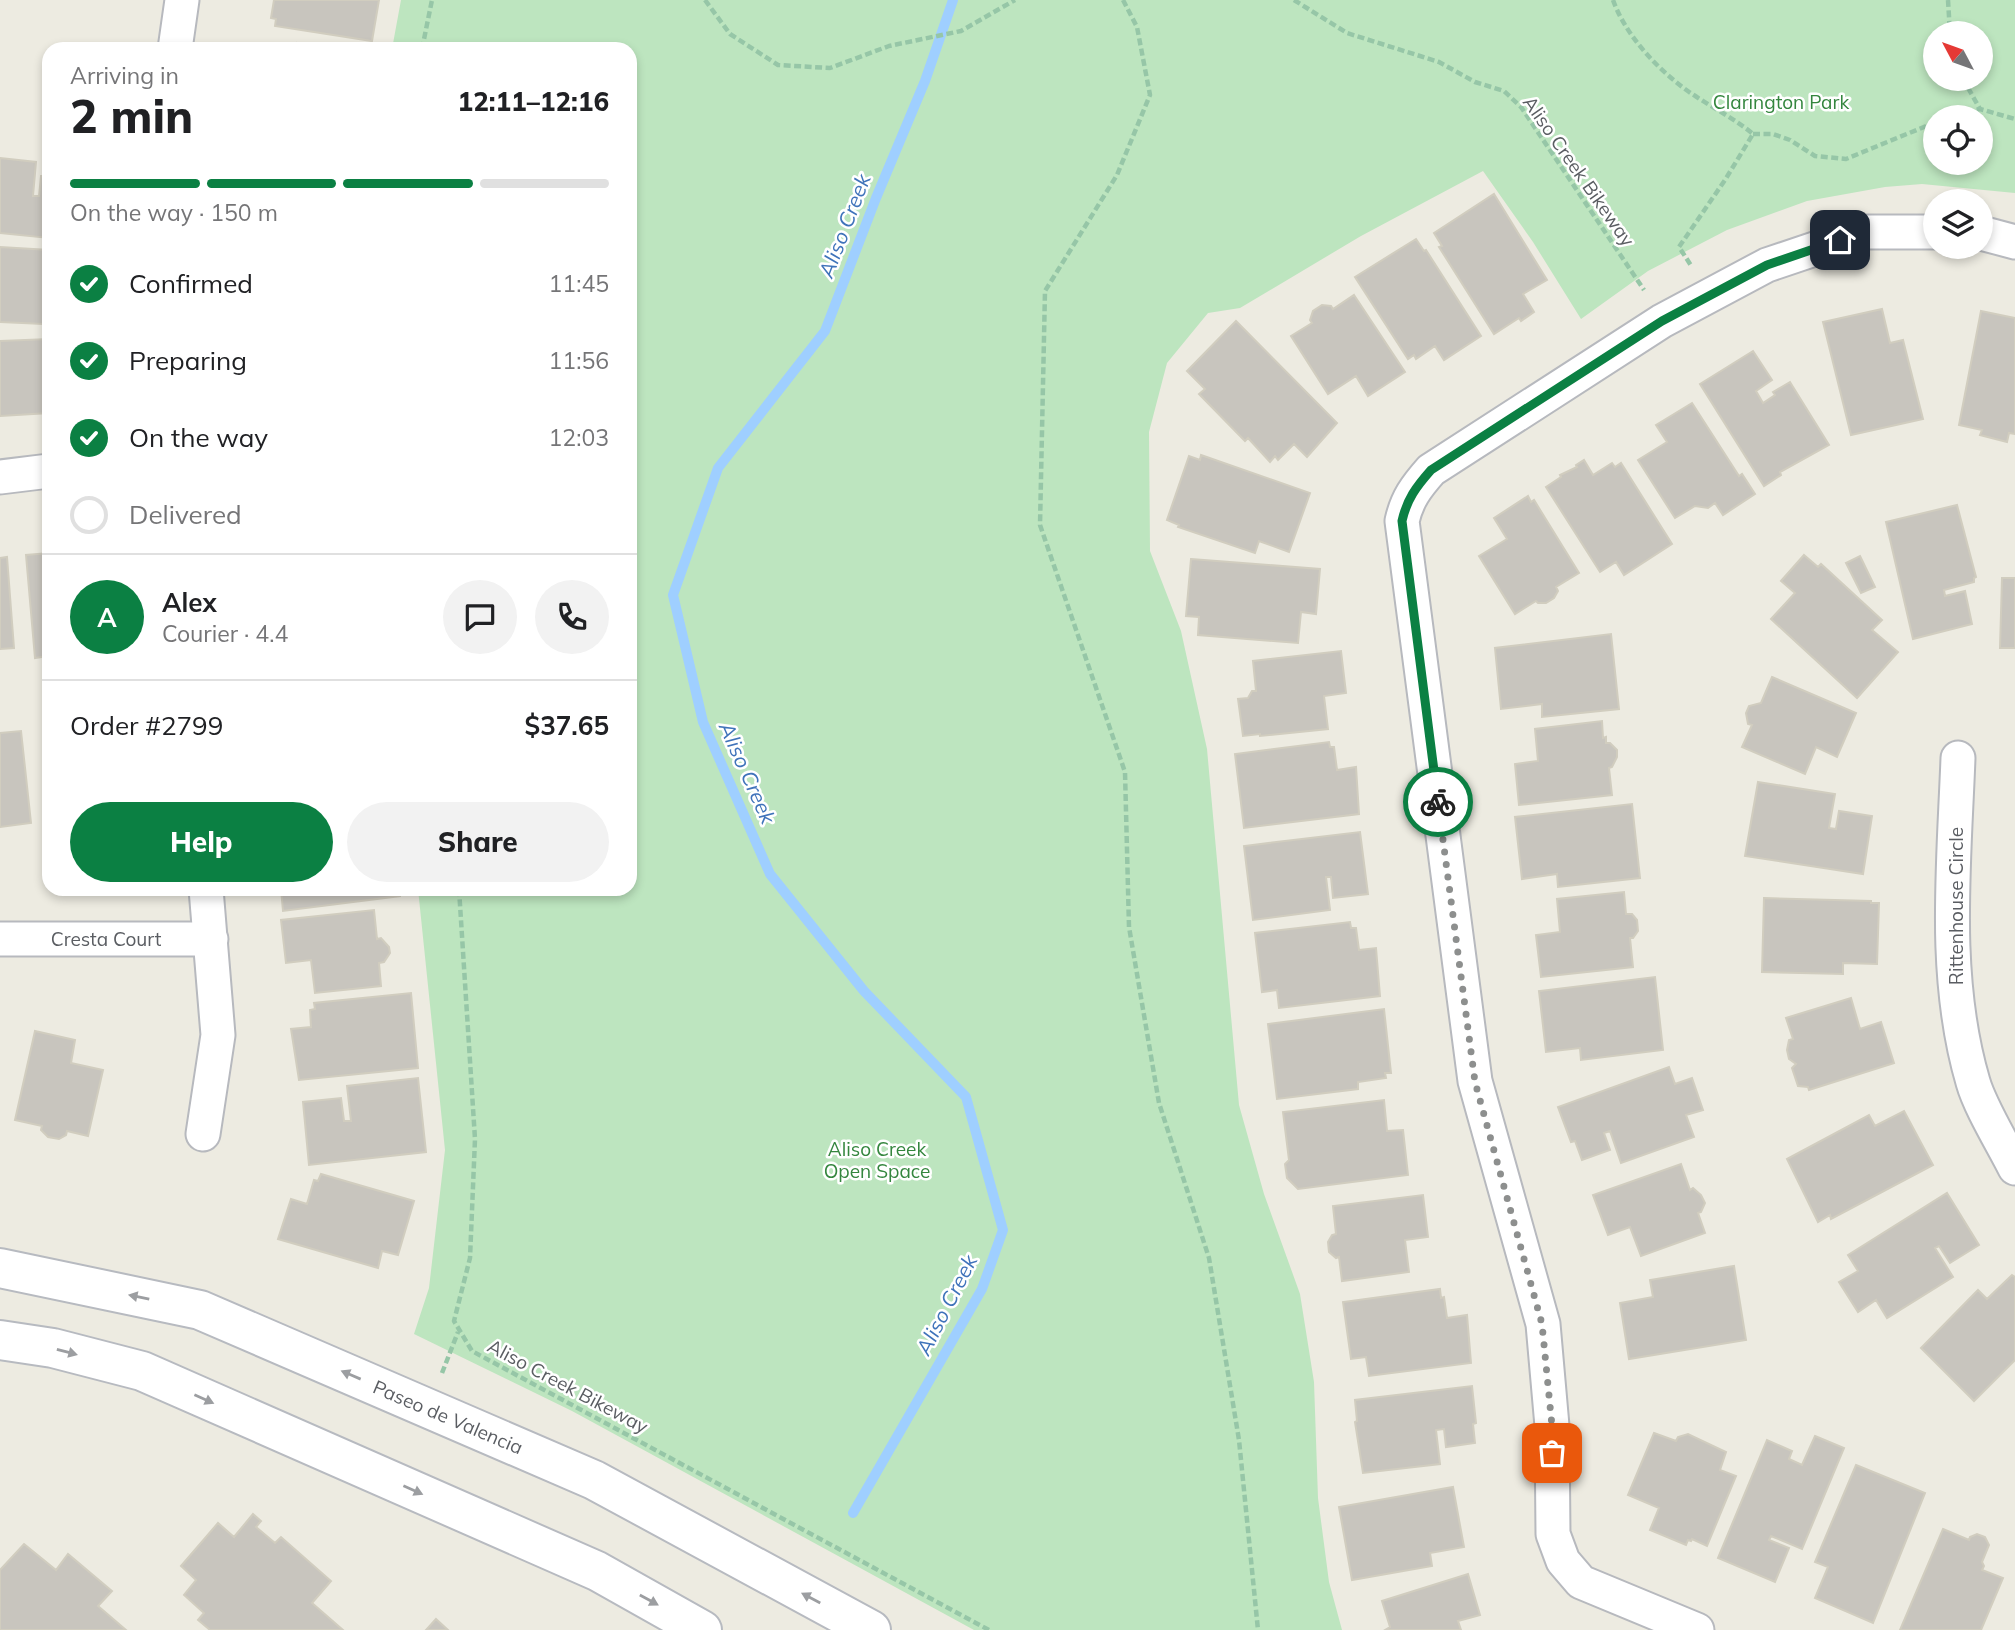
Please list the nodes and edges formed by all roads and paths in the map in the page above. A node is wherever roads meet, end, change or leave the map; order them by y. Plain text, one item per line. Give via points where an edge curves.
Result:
1 (182, 0) edge
2 (432, 0) edge
3 (705, 0) edge
4 (1015, 0) edge
5 (1123, 0) edge
6 (1294, 0) edge
7 (1613, 0) edge
8 (1948, 0) edge
9 (1949, 21) edge
10 (176, 42) edge
11 (423, 42) edge
12 (1993, 113) edge
13 (2015, 119) edge
14 (1923, 127) edge
15 (1753, 134) junction
16 (1923, 232) edge
17 (1993, 236) edge
18 (2015, 242) edge
19 (1710, 296) junction
20 (1662, 321) junction
21 (42, 472) edge
22 (0, 477) edge
23 (1958, 758) dead end
24 (207, 896) edge
25 (459, 896) edge
26 (0, 939) edge
27 (211, 939) junction
28 (203, 1134) dead end
29 (2015, 1168) edge
30 (0, 1268) edge
31 (0, 1340) edge
32 (702, 1630) edge
33 (871, 1630) edge
34 (989, 1630) edge
35 (1258, 1630) edge
36 (1697, 1630) edge

1 - 10 street
2 - 11 path
3 - 4 path via 730,34 778,65 830,68 889,46 961,32
5 - 35 path via 1137,27 1150,95 1117,175 1045,291 1041,525 1125,772 1129,928 1159,1103 1209,1258 1239,1440
6 - 20 path, Aliso Creek Bikeway via 1347,33 1439,62 1475,82 1504,91 1521,107
7 - 15 path via 1640,47 1676,83
8 - 9 path
12 - 13 path
14 - 15 path via 1846,159 1815,156 1773,134
15 - 19 path via 1679,247
16 - 19 street via 1865,232 1767,265
17 - 18 street
19 - 20 street
20 - 36 street via 1431,470 1407,500 1402,521 1475,1082 1542,1324 1552,1426 1553,1534 1563,1561 1581,1582
21 - 22 street
23 - 29 street, Rittenhouse Circle via 1952,920 1956,998 1973,1084
24 - 27 street
25 - 34 path, Aliso Creek Bikeway via 475,1139 470,1258 454,1321 472,1351
26 - 27 street, Cresta Court
27 - 28 street via 218,1035
33 -> 30 main road, Paseo de Valencia via 594,1480 200,1310
31 -> 32 main road via 142,1371 597,1571

